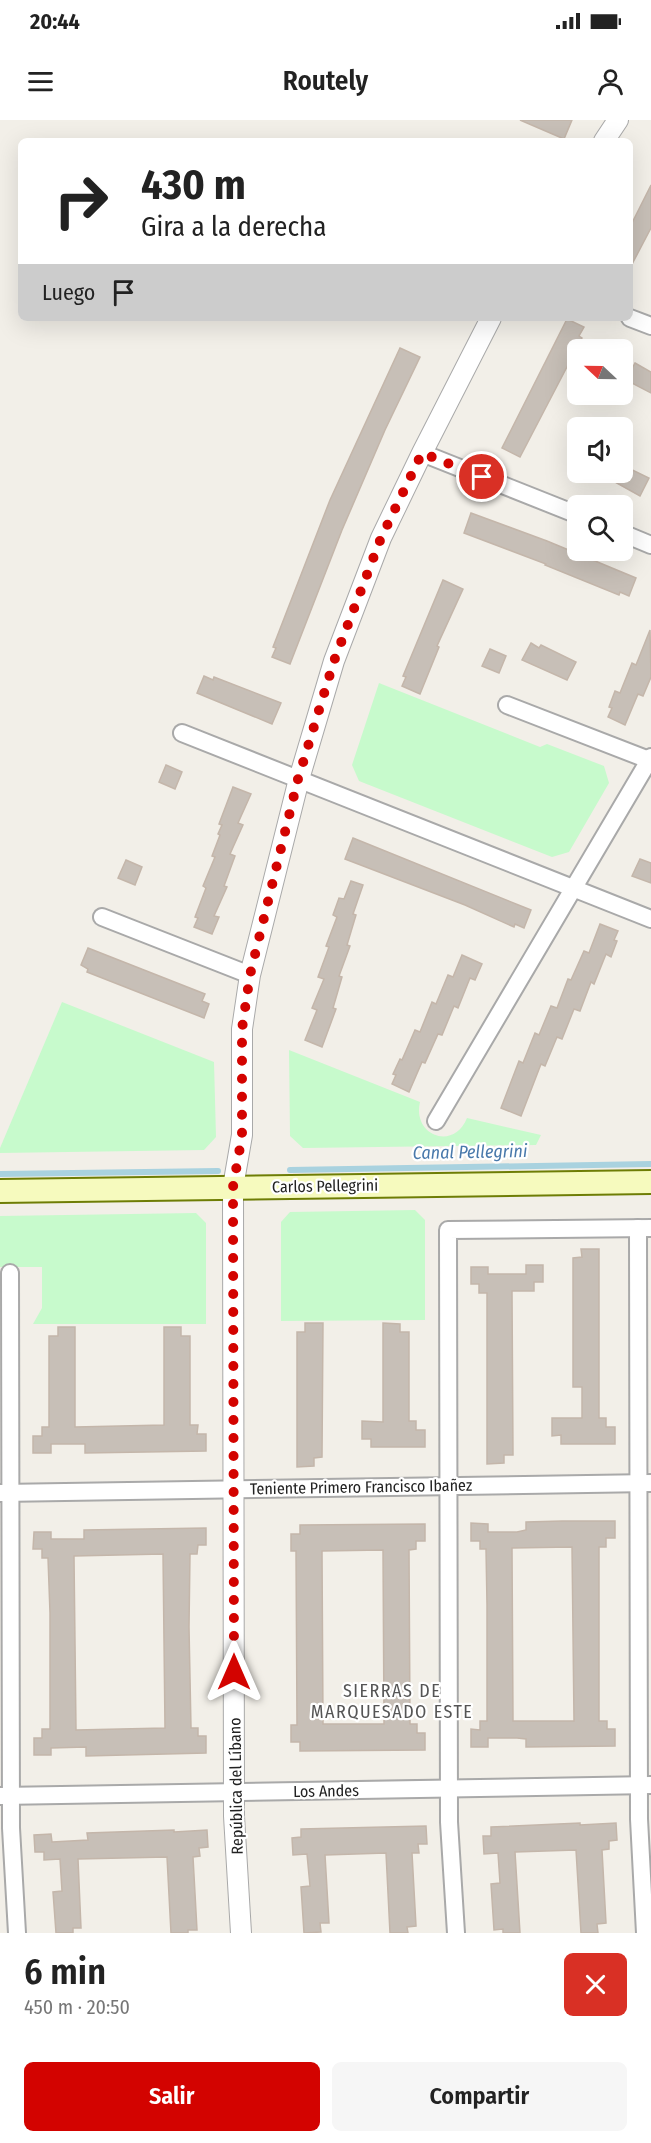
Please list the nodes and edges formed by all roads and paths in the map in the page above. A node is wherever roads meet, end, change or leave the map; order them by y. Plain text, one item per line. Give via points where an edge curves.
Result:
1 (618, 120) edge
2 (606, 138) edge
3 (633, 319) edge
4 (489, 321) edge
5 (651, 326) edge
6 (422, 453) junction
7 (567, 511) edge
8 (633, 538) edge
9 (651, 545) edge
10 (507, 705) dead end
11 (182, 733) dead end
12 (650, 759) edge
13 (298, 779) junction
14 (573, 888) junction
15 (102, 918) dead end
16 (651, 919) edge
17 (250, 975) junction
18 (436, 1121) dead end
19 (651, 1182) edge
20 (233, 1187) junction
21 (0, 1191) edge
22 (644, 1228) edge
23 (10, 1274) dead end
24 (645, 1483) edge
25 (448, 1486) junction
26 (234, 1490) junction
27 (5, 1493) edge
28 (645, 1785) edge
29 (449, 1788) junction
30 (234, 1792) junction
31 (5, 1796) edge
32 (17, 1933) edge
33 (241, 1933) edge
34 (456, 1933) edge
35 (645, 1933) edge

1 - 2 street
3 - 5 street
4 - 6 street, República del Líbano
6 - 7 street
6 - 13 street, República del Líbano via 381,538 334,661
8 - 9 street
10 - 12 street
11 - 13 street
12 - 14 street
13 - 14 street
13 - 17 street, República del Líbano
14 - 16 street
14 - 18 street
15 - 17 street
17 - 20 street, República del Líbano via 242,1029 242,1136
19 - 20 main road, Carlos Pellegrini
20 - 21 main road, Carlos Pellegrini
20 - 26 street, República del Líbano
22 - 24 street
22 - 25 street via 448,1230
23 - 27 street
24 - 25 street, Teniente Primero Francisco Ibañez
24 - 28 street
25 - 26 street, Teniente Primero Francisco Ibañez
25 - 29 street
26 - 27 street, Teniente Primero Francisco Ibañez
26 - 30 street, República del Líbano
27 - 31 street
28 - 29 street, Los Andes
28 - 35 street
29 - 30 street, Los Andes
29 - 34 street
30 - 31 street, Los Andes
30 - 33 street, República del Líbano
31 - 32 street

